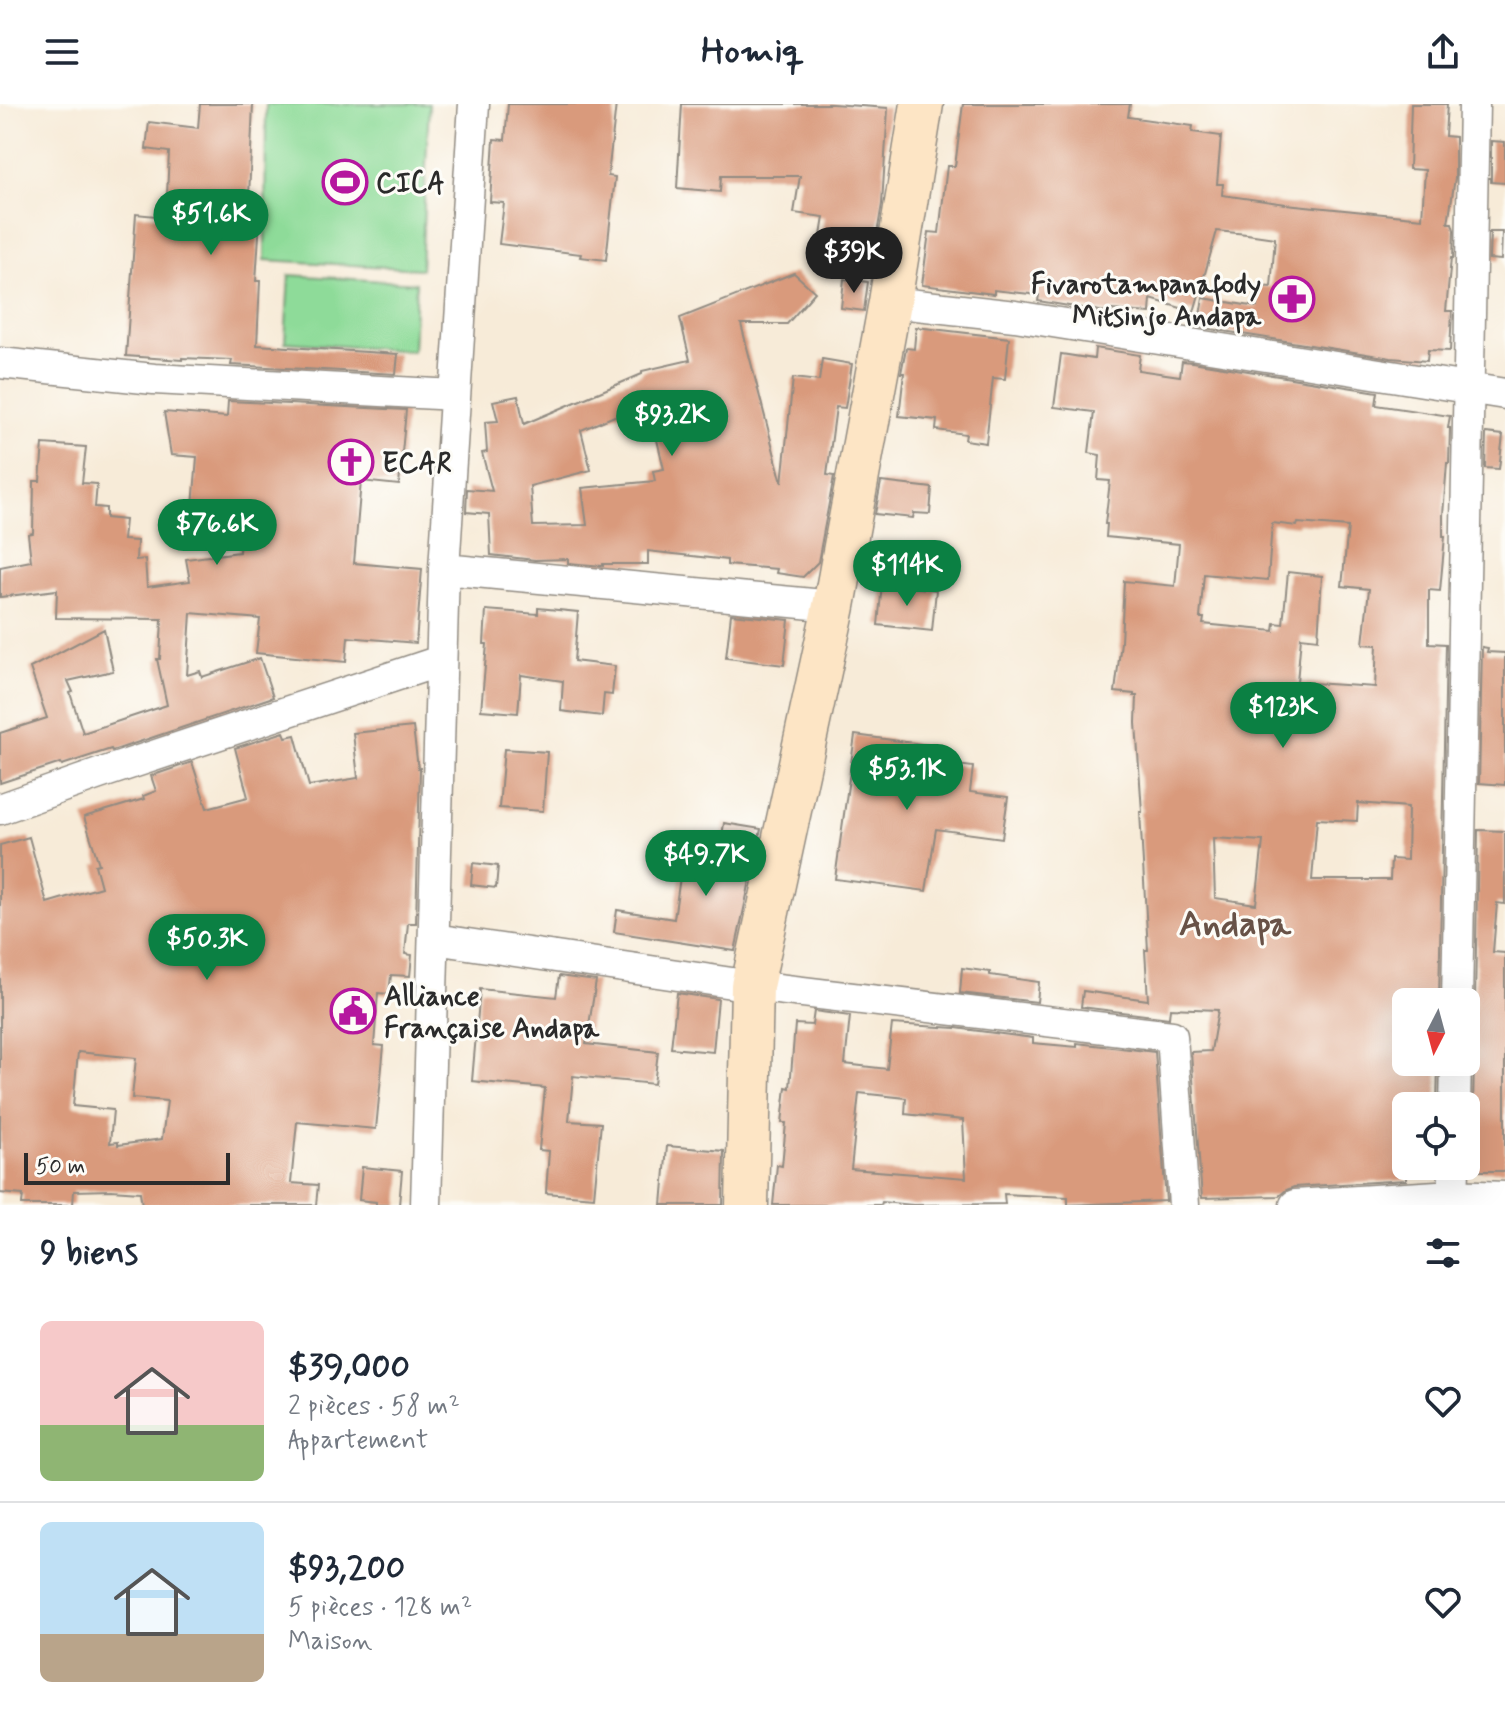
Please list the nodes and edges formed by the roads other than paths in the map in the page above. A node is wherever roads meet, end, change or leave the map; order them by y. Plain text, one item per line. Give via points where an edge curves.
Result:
1 (474, 104) edge
2 (922, 104) edge
3 (1474, 104) edge
4 (890, 302) junction
5 (0, 363) edge
6 (1468, 388) junction
7 (1505, 394) edge
8 (455, 395) junction
9 (444, 569) junction
10 (834, 606) junction
11 (440, 661) junction
12 (0, 809) edge
13 (434, 939) junction
14 (752, 986) junction
15 (1457, 988) edge
16 (1454, 1189) edge
17 (1505, 1197) edge
18 (426, 1205) edge
19 (747, 1205) edge
20 (1184, 1205) edge
21 (1295, 1205) edge

1 - 8 street
2 - 4 street
3 - 6 street
4 - 6 street via 1015,316
4 - 10 street
5 - 8 street via 154,379
6 - 7 street
6 - 15 street
8 - 9 street
9 - 10 street
9 - 11 street
10 - 14 street
11 - 12 street
11 - 13 street
13 - 14 street
13 - 18 street
14 - 19 street
14 - 20 street via 1172,1036
16 - 17 street
16 - 21 street

